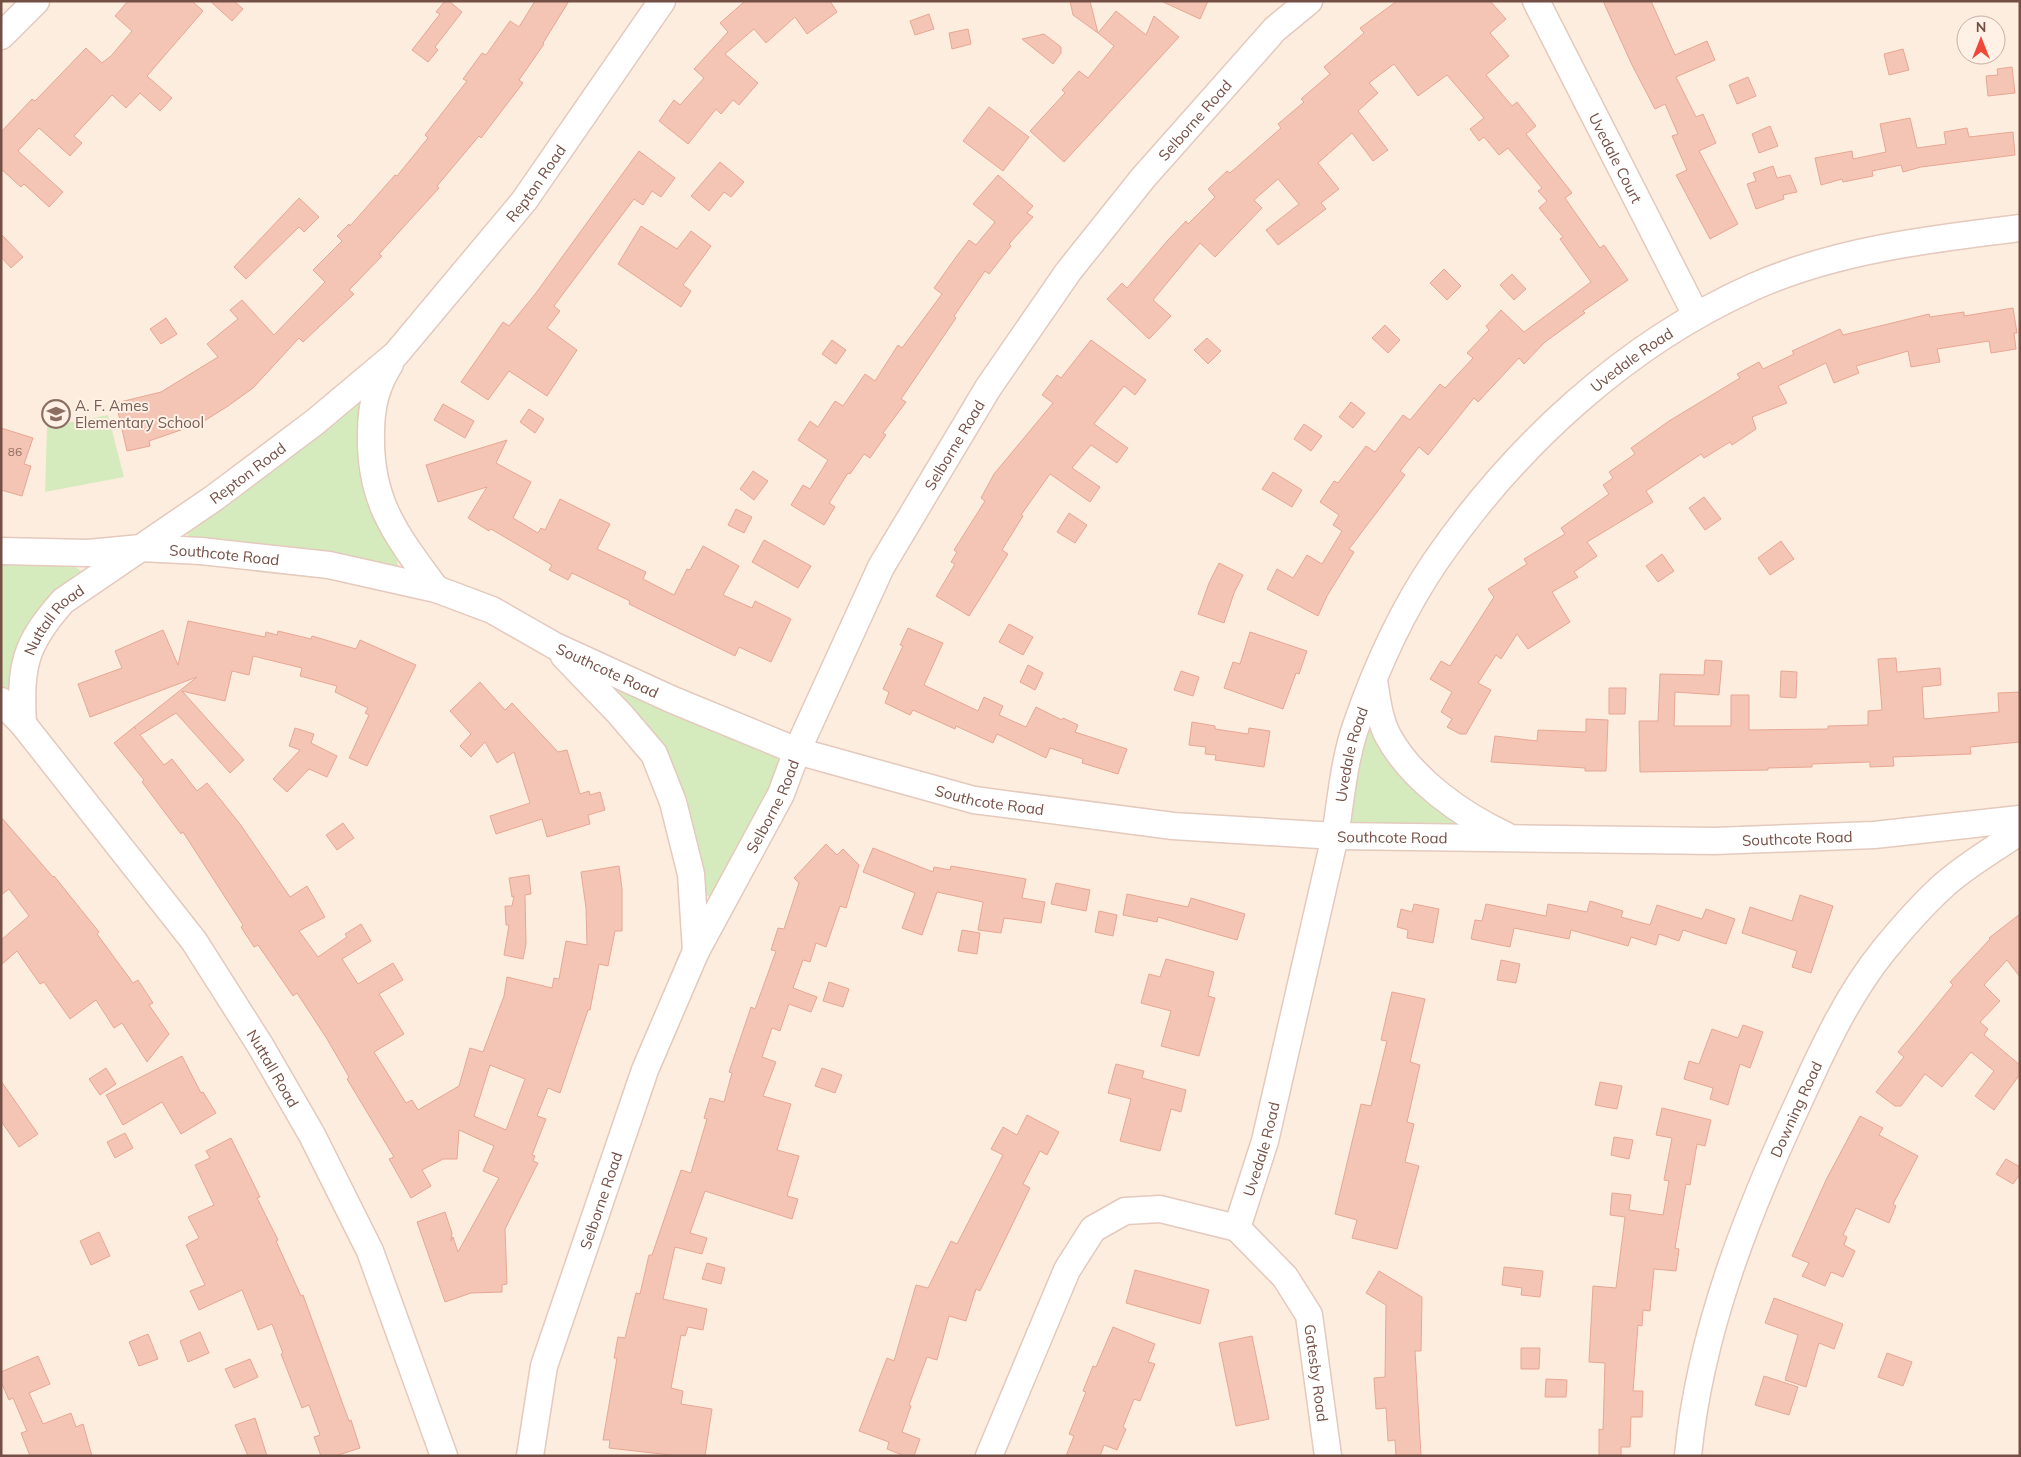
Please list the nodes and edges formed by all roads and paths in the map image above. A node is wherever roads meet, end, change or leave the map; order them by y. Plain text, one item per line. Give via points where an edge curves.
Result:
1 (36, 1) edge
2 (662, 1) edge
3 (1277, 1) edge
4 (1309, 1) edge
5 (1536, 1) edge
6 (1275, 29) junction
7 (1, 36) edge
8 (2020, 228) edge
9 (1696, 315) junction
10 (396, 354) junction
11 (141, 548) junction
12 (1, 550) edge
13 (436, 589) junction
14 (555, 646) junction
15 (1374, 680) junction
16 (1, 701) edge
17 (23, 724) junction
18 (797, 751) junction
19 (2020, 819) edge
20 (2020, 831) edge
21 (1336, 836) junction
22 (1513, 839) junction
23 (696, 952) junction
24 (1237, 1228) junction
25 (444, 1456) edge
26 (530, 1456) edge
27 (989, 1456) edge
28 (1328, 1456) edge
29 (1688, 1456) edge

1 - 7 street
2 - 10 street, Repton Road via 524,201
3 - 6 street
4 - 6 street, Selborne Road
5 - 9 street, Uvedale Court
6 - 18 street, Selborne Road via 1137,185 1068,272 988,388 881,566
8 - 9 street, Uvedale Road via 1861,252 1802,268
9 - 15 street, Uvedale Road via 1648,346 1589,391 1531,445 1498,482 1435,562 1404,614
10 - 11 street, Repton Road via 315,422
10 - 13 street, Repton Road via 380,380 375,396 371,417 372,474 377,495 399,538
11 - 12 street, Southcote Road via 88,553
11 - 13 street, Southcote Road via 329,565
11 - 17 street, Nuttall Road via 63,601 41,627 33,639 23,671
13 - 14 street, Southcote Road via 492,610
14 - 18 street, Southcote Road via 673,700
14 - 23 street, Selborne Road via 654,754 673,802 691,874
15 - 21 street, Uvedale Road via 1356,726
15 - 22 street, Uvedale Road via 1378,708 1388,736 1403,758 1455,807
16 - 17 street, Nuttall Road
17 - 25 street, Nuttall Road via 194,941 312,1135 370,1251
18 - 21 street, Southcote Road via 974,800 1173,826
18 - 23 street, Selborne Road via 781,794
19 - 22 street, Southcote Road via 1874,835 1725,841
20 - 29 street, Downing Road via 1944,886 1911,919 1883,951 1851,998 1825,1046 1769,1166 1742,1234 1702,1370
21 - 22 street, Southcote Road
21 - 24 street, Uvedale Road via 1265,1141
23 - 26 street, Selborne Road via 644,1070 544,1366
24 - 27 street via 1160,1210 1125,1211 1094,1229 1067,1270
24 - 28 street, Gatesby Road via 1285,1277 1309,1315

